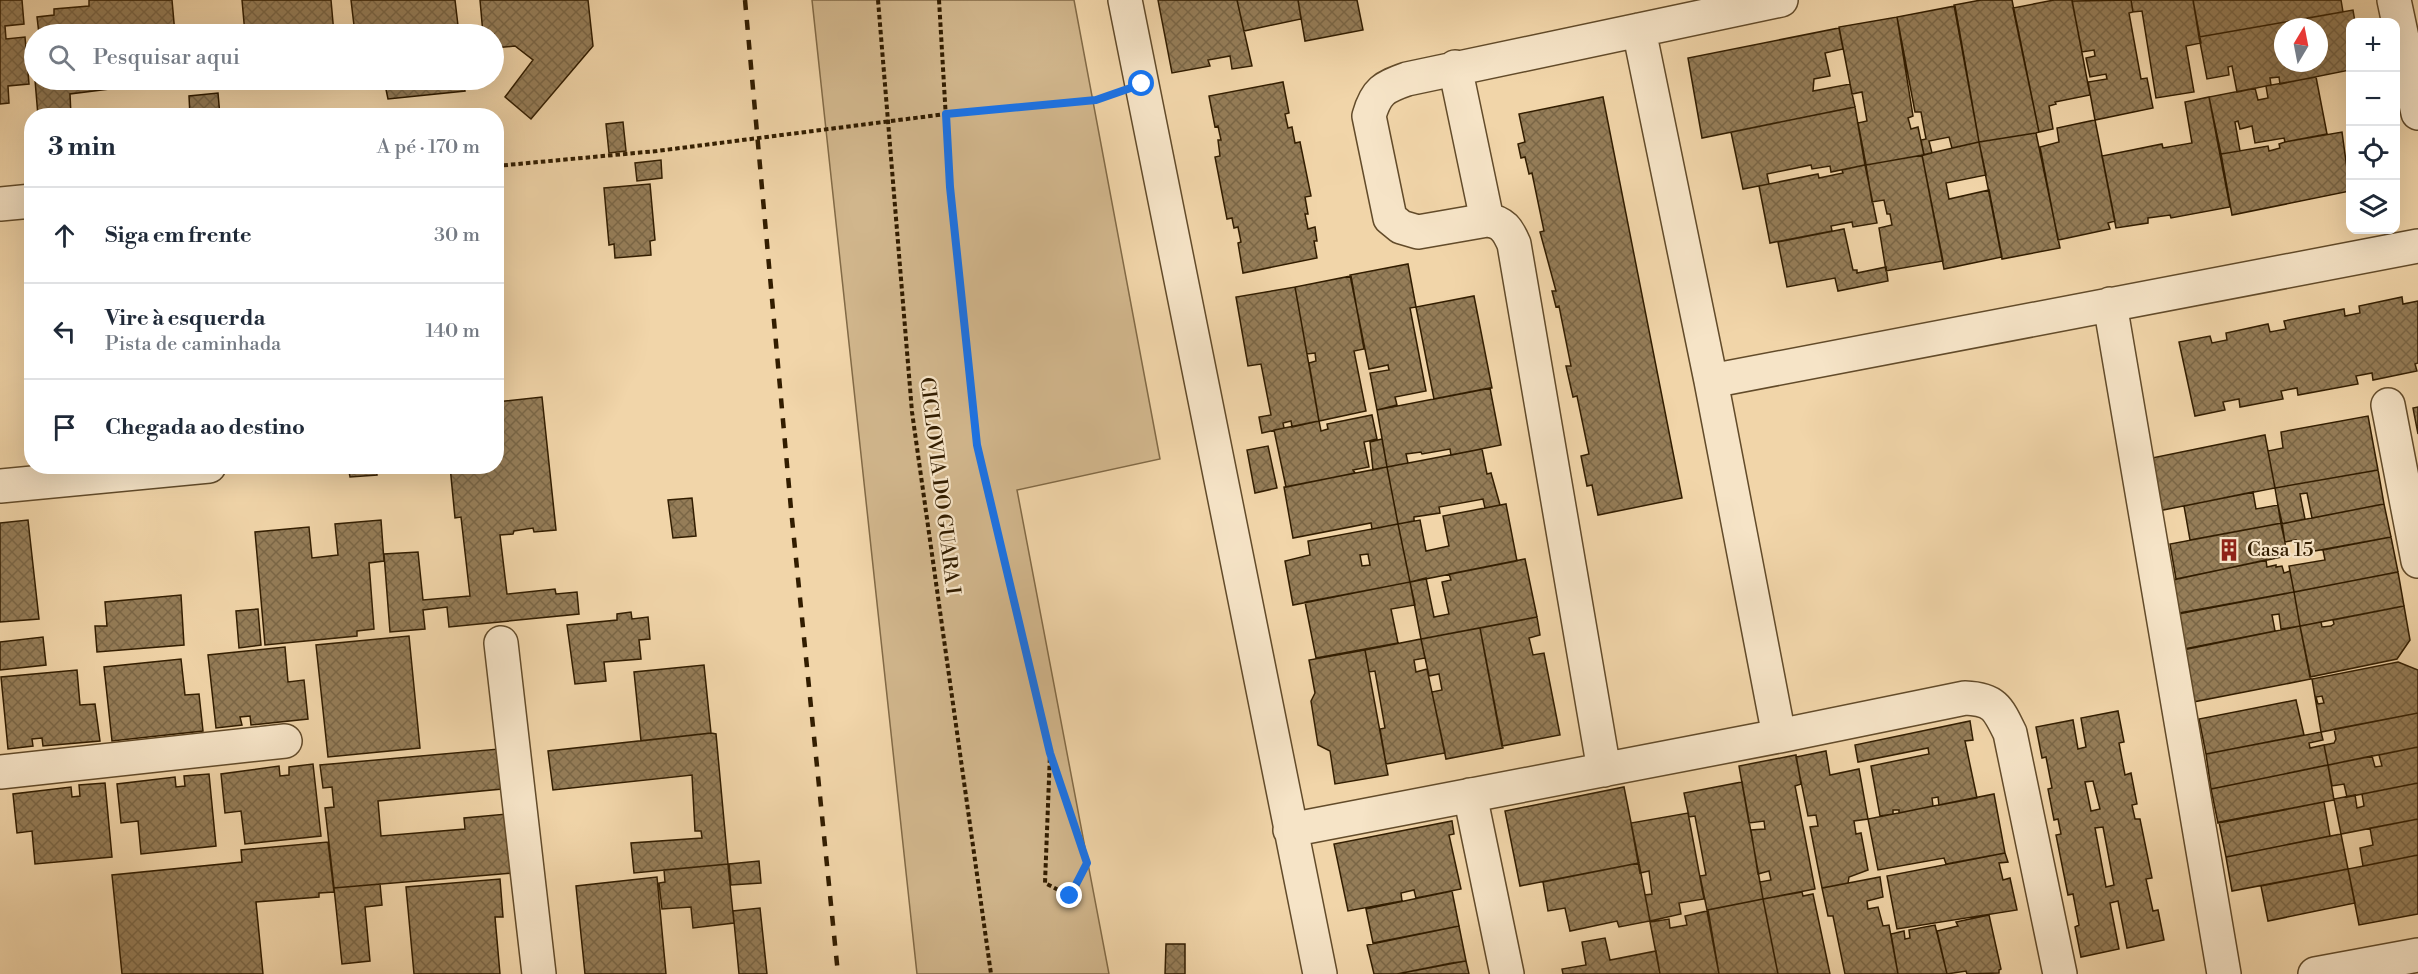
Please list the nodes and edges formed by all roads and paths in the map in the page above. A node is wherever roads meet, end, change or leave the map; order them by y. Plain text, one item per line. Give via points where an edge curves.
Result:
1 (878, 0) edge
2 (939, 0) edge
3 (1125, 0) edge
4 (1781, 0) edge
5 (2394, 0) edge
6 (1639, 30) junction
7 (1455, 68) junction
8 (1142, 84) junction
9 (2418, 113) edge
10 (946, 114) junction
11 (888, 121) junction
12 (504, 165) edge
13 (24, 202) edge
14 (0, 204) edge
15 (1487, 219) junction
16 (2418, 246) edge
17 (2110, 304) junction
18 (1711, 381) junction
19 (2388, 405) dead end
20 (125, 474) edge
21 (0, 486) edge
22 (2418, 561) edge
23 (501, 643) dead end
24 (1779, 736) junction
25 (285, 741) dead end
26 (1050, 753) junction
27 (1604, 770) junction
28 (0, 772) edge
29 (1470, 795) junction
30 (1290, 830) junction
31 (2418, 955) edge
32 (539, 974) edge
33 (992, 974) edge
34 (1320, 974) edge
35 (1506, 974) edge
36 (2060, 974) edge
37 (2224, 974) edge
38 (2315, 974) edge

1 - 11 path, CICLOVIA DO GUARA I
2 - 10 path
3 - 8 street
4 - 6 street
5 - 9 street
6 - 7 street
6 - 18 street
7 - 15 street
7 - 15 street via 1387,86 1373,100 1369,116 1390,218 1401,227 1418,232
8 - 10 path via 1096,100
8 - 30 street
10 - 11 path
10 - 26 path via 977,445
11 - 12 path via 657,151
11 - 33 path, CICLOVIA DO GUARA I via 912,412
13 - 14 street
15 - 27 street via 1507,228 1514,244
16 - 17 street
17 - 18 street
17 - 37 street
18 - 24 street
19 - 22 street
20 - 21 street
23 - 32 street
24 - 27 street
24 - 36 street via 1965,698 1993,704 2010,733
25 - 28 street
26 - 26 path via 1087,863 1070,896 1045,883
27 - 29 street
29 - 30 street
29 - 35 street
30 - 34 street
31 - 38 street

